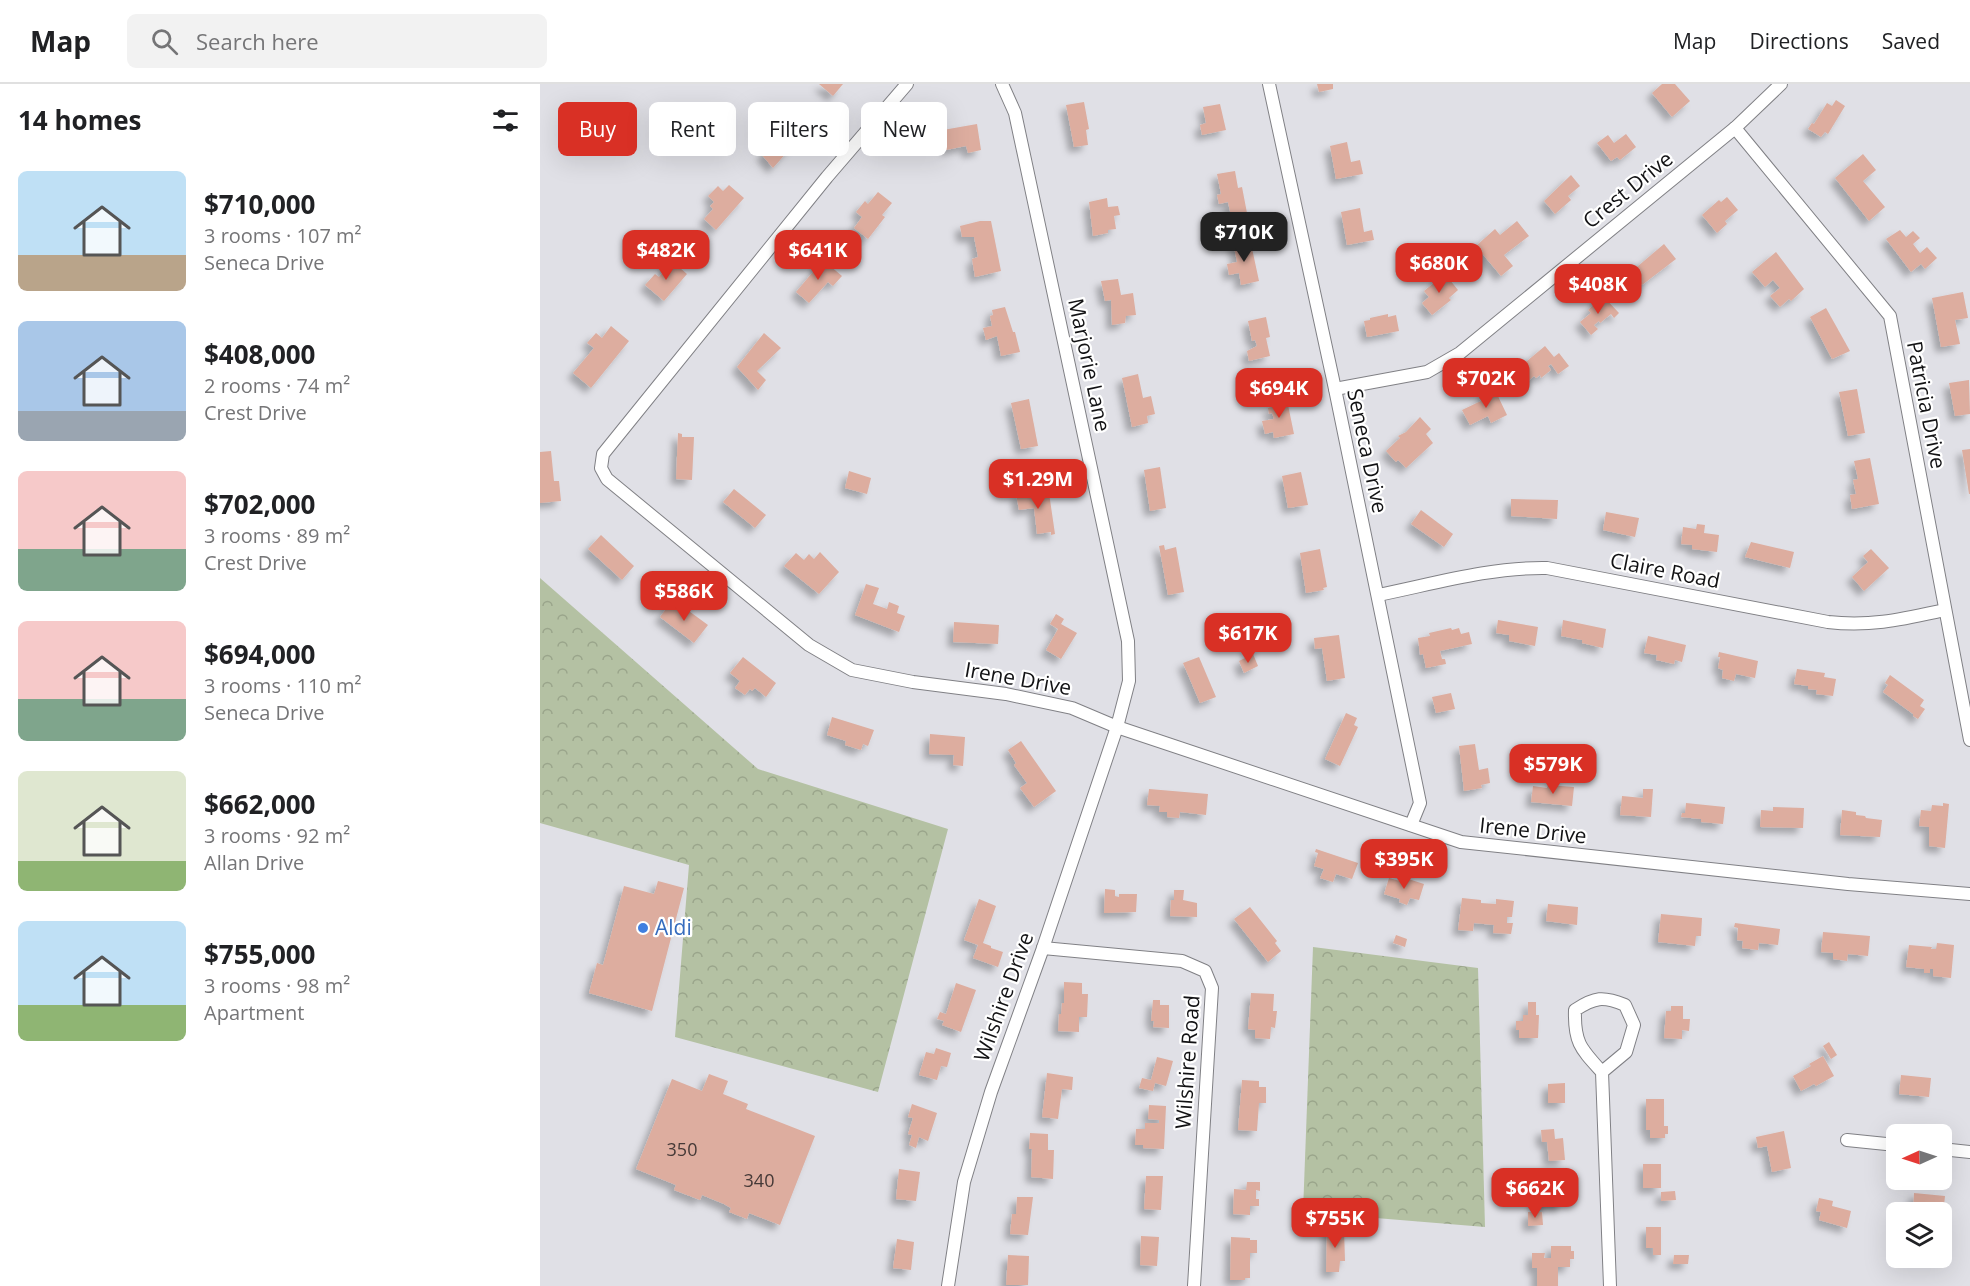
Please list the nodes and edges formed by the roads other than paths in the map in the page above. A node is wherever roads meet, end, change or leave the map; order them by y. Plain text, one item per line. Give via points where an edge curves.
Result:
1 (907, 84) edge
2 (1002, 84) edge
3 (1269, 84) edge
4 (1781, 84) edge
5 (1735, 128) junction
6 (1335, 389) junction
7 (1378, 595) junction
8 (1945, 610) junction
9 (1117, 727) junction
10 (1970, 740) edge
11 (1411, 825) junction
12 (1970, 894) edge
13 (1043, 948) junction
14 (1602, 1072) junction
15 (1847, 1140) dead end
16 (1886, 1144) edge
17 (1952, 1150) edge
18 (1970, 1152) edge
19 (948, 1286) edge
20 (1194, 1286) edge
21 (1610, 1286) edge

1 - 9 street, Irene Drive via 603,454 601,468 608,479 809,645 842,665 878,676 1006,694 1072,708
2 - 9 street, Marjorie Lane via 1015,112 1128,641 1129,681
3 - 6 street, Seneca Drive
4 - 5 street, Crest Drive
5 - 6 street, Crest Drive via 1460,353 1427,372
5 - 8 street, Patricia Drive via 1890,316
6 - 7 street, Seneca Drive
7 - 8 street, Claire Road via 1519,567 1547,568 1854,625
7 - 11 street, Seneca Drive via 1420,803
8 - 10 street, Patricia Drive
9 - 11 street, Irene Drive
9 - 13 street, Wilshire Drive
11 - 12 street, Irene Drive via 1461,842
13 - 19 street, Wilshire Drive via 991,1092 964,1182
13 - 20 street, Wilshire Road via 1182,961 1205,971 1212,988
14 - 14 street via 1574,1033 1575,1010 1590,1000 1608,998 1625,1005 1634,1024 1626,1052
14 - 21 street
15 - 16 street
17 - 18 street

